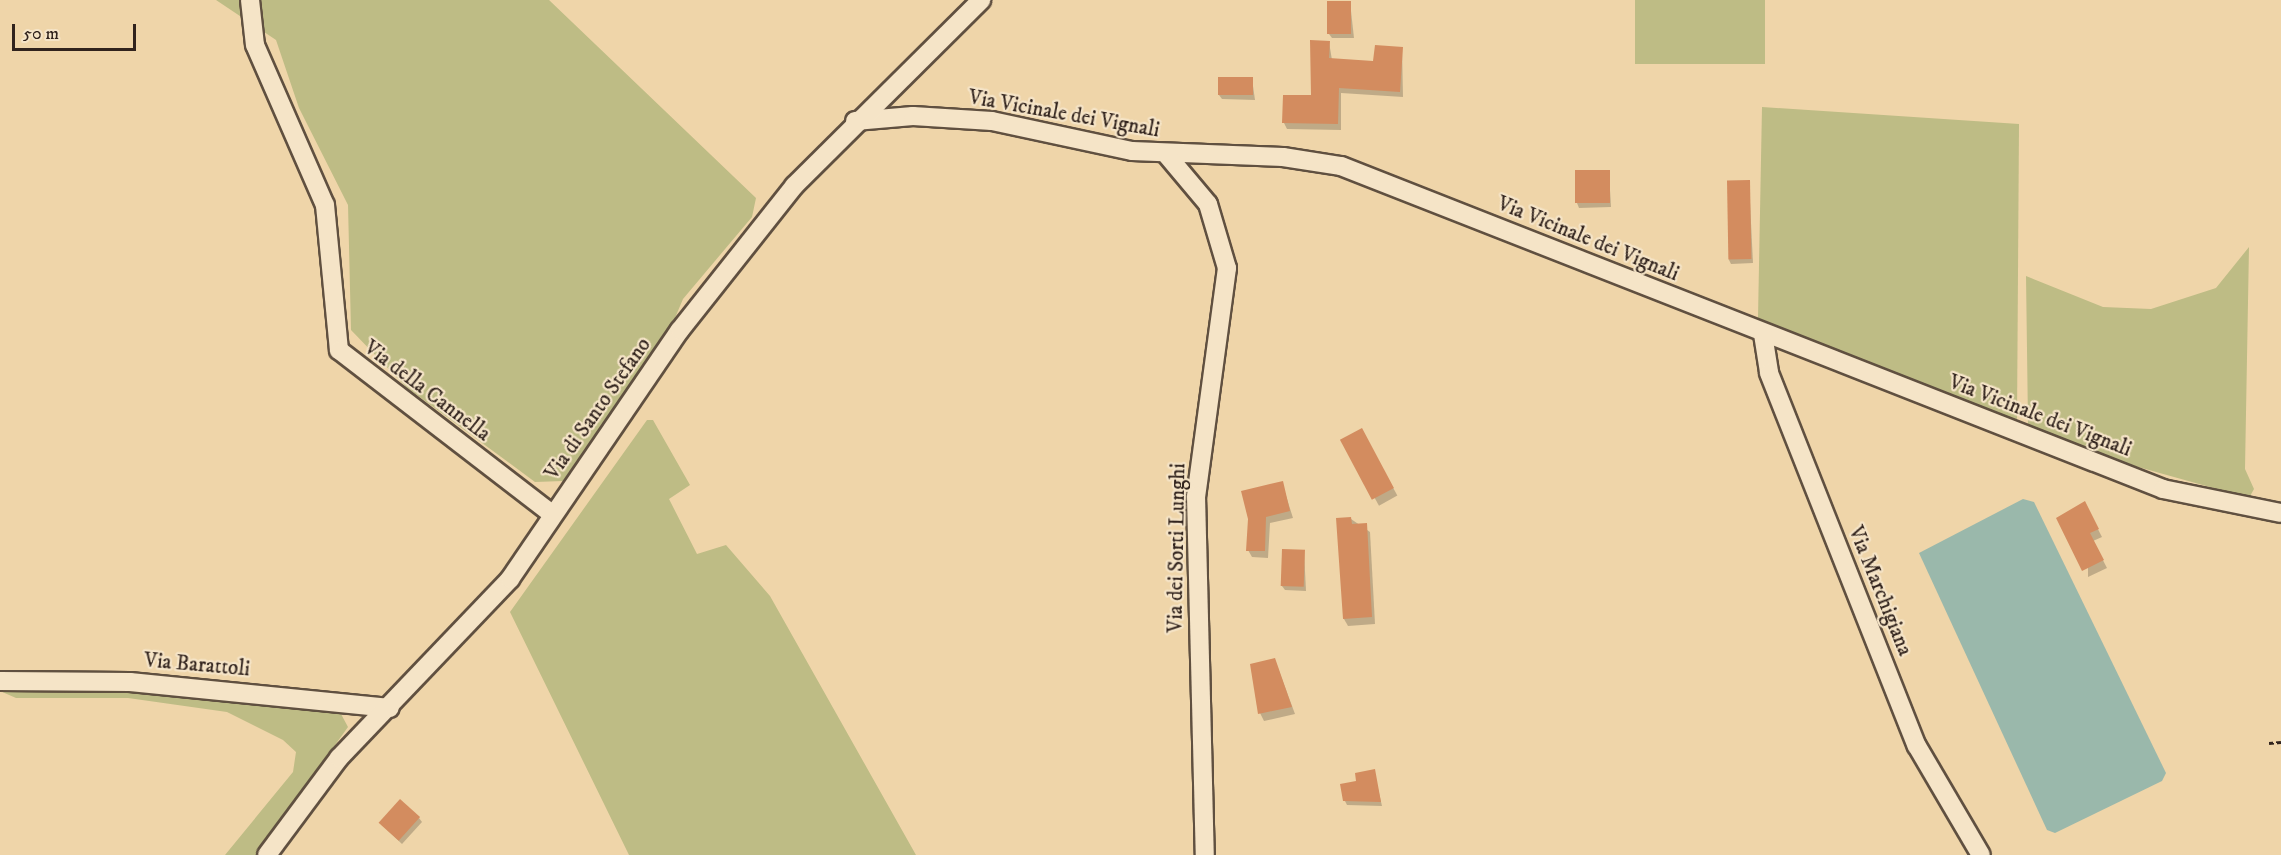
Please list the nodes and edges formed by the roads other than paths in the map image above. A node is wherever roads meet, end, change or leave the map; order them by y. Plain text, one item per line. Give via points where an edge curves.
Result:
1 (250, 0) edge
2 (981, 0) edge
3 (855, 121) junction
4 (1166, 154) junction
5 (1763, 334) junction
6 (2281, 513) edge
7 (552, 514) junction
8 (0, 681) edge
9 (390, 708) junction
10 (267, 855) edge
11 (1205, 855) edge
12 (1981, 855) edge

1 - 7 street, Via della Cannella via 255,45 325,205 339,350
2 - 3 street, Via di Santo Stefano
3 - 4 street, Via Vicinale dei Vignali via 913,116 992,121
3 - 7 street, Via di Santo Stefano via 794,186 686,323
4 - 5 street, Via Vicinale dei Vignali via 1283,157 1341,166
4 - 11 street, Via dei Sorti Lunghi via 1208,204 1227,268 1196,496
5 - 6 street, Via Vicinale dei Vignali via 2163,489
5 - 12 street, Via Marchigiana via 1769,373 1917,746
7 - 9 street, Via di Santo Stefano via 510,579
8 - 9 street, Via Barattoli via 130,682
9 - 10 street, Via di Santo Stefano via 339,758

